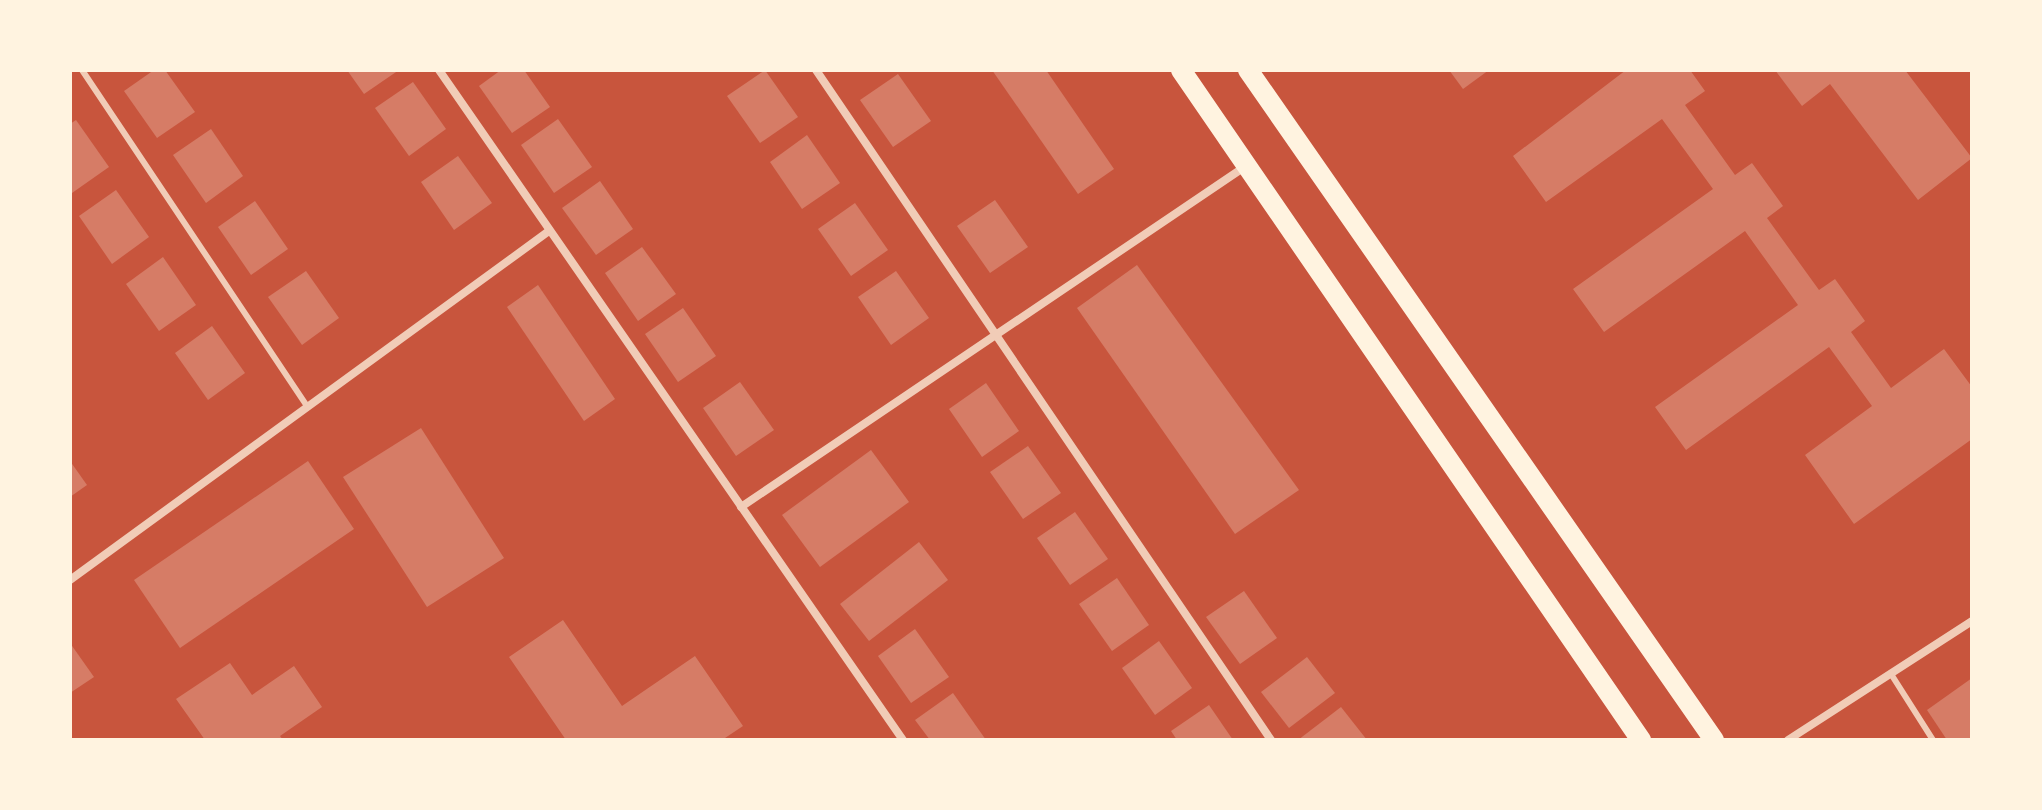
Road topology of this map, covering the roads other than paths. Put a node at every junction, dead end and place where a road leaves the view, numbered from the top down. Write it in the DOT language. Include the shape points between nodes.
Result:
graph roads {
  1 [pos="82,70"];
  2 [pos="439,70"];
  3 [pos="816,70"];
  4 [pos="1181,70"];
  5 [pos="1248,70"];
  6 [pos="1247,165"];
  7 [pos="549,231"];
  8 [pos="996,335"];
  9 [pos="308,407"];
  10 [pos="741,507"];
  11 [pos="70,580"];
  12 [pos="1972,621"];
  13 [pos="1891,674"];
  14 [pos="903,740"];
  15 [pos="1271,740"];
  16 [pos="1641,740"];
  17 [pos="1714,740"];
  18 [pos="1788,740"];
  19 [pos="1933,740"];
  1 -- 9 [label="lane"];
  2 -- 7 [label="street"];
  3 -- 8 [label="street"];
  4 -- 6 [label="main road"];
  5 -- 17 [label="main road"];
  6 -- 8 [label="street"];
  6 -- 16 [label="main road"];
  7 -- 9 [label="street"];
  7 -- 10 [label="street"];
  8 -- 10 [label="street"];
  8 -- 15 [label="street"];
  9 -- 11 [label="street"];
  10 -- 14 [label="street"];
  12 -- 13 [label="street"];
  13 -- 18 [label="street"];
  13 -- 19 [label="lane"];
}
